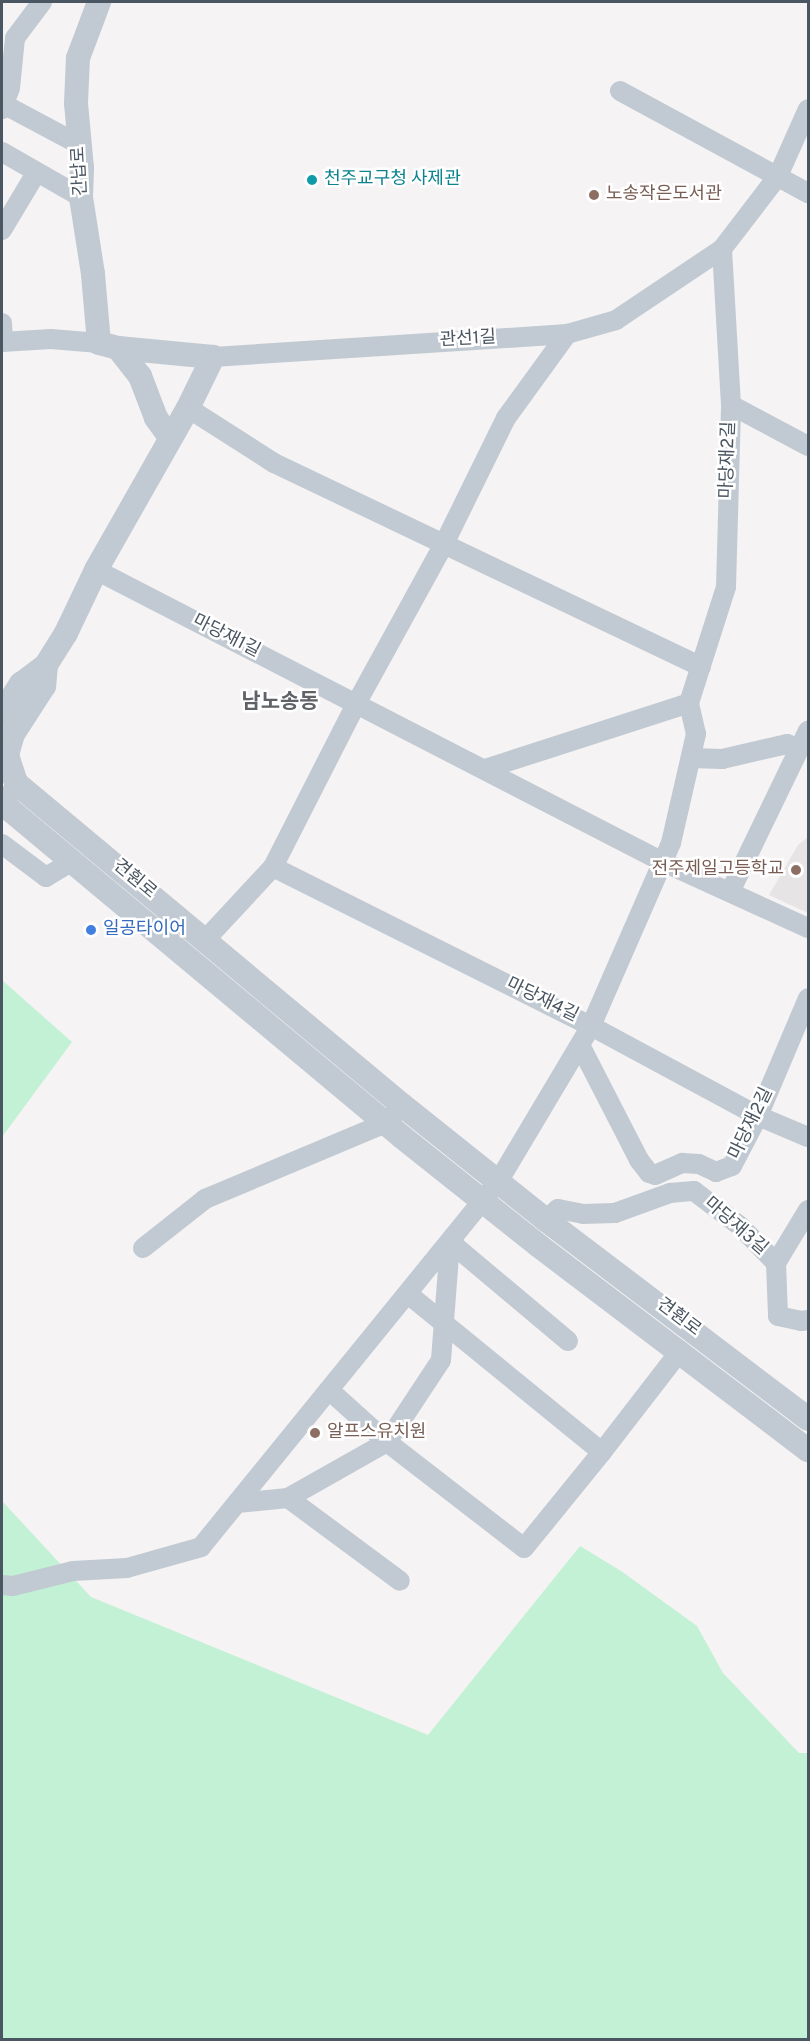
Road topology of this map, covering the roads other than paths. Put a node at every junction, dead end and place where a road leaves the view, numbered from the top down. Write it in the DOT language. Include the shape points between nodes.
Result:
graph roads {
  1 [pos="42,2"];
  2 [pos="99,2"];
  3 [pos="620,91"];
  4 [pos="3,107"];
  5 [pos="808,109"];
  6 [pos="80,145"];
  7 [pos="2,152"];
  8 [pos="36,173"];
  9 [pos="778,176"];
  10 [pos="808,193"];
  11 [pos="81,197"];
  12 [pos="2,230"];
  13 [pos="722,249"];
  14 [pos="567,334"];
  15 [pos="2,336"];
  16 [pos="109,345"];
  17 [pos="213,357"];
  18 [pos="731,405"];
  19 [pos="188,408"];
  20 [pos="170,437"];
  21 [pos="808,446"];
  22 [pos="444,544"];
  23 [pos="96,570"];
  24 [pos="46,665"];
  25 [pos="701,667"];
  26 [pos="8,688"];
  27 [pos="689,703"];
  28 [pos="356,704"];
  29 [pos="2,714"];
  30 [pos="808,731"];
  31 [pos="799,750"];
  32 [pos="691,758"];
  33 [pos="485,769"];
  34 [pos="2,798"];
  35 [pos="2,844"];
  36 [pos="73,861"];
  37 [pos="663,862"];
  38 [pos="273,867"];
  39 [pos="731,890"];
  40 [pos="808,928"];
  41 [pos="206,939"];
  42 [pos="808,998"];
  43 [pos="591,1026"];
  44 [pos="580,1045"];
  45 [pos="402,1105"];
  46 [pos="758,1116"];
  47 [pos="386,1123"];
  48 [pos="808,1137"];
  49 [pos="491,1191"];
  50 [pos="808,1210"];
  51 [pos="546,1220"];
  52 [pos="450,1242"];
  53 [pos="142,1248"];
  54 [pos="776,1263"];
  55 [pos="408,1294"];
  56 [pos="808,1320"];
  57 [pos="445,1324"];
  58 [pos="568,1341"];
  59 [pos="680,1350"];
  60 [pos="329,1390"];
  61 [pos="808,1419"];
  62 [pos="387,1442"];
  63 [pos="808,1450"];
  64 [pos="602,1452"];
  65 [pos="288,1498"];
  66 [pos="237,1503"];
  67 [pos="400,1581"];
  68 [pos="2,1586"];
  1 -- 4 [label="street" via="15,38 10,88"];
  2 -- 6 [label="street, 간납로" via="78,57 76,102"];
  3 -- 9 [label="street"];
  4 -- 6 [label="street"];
  5 -- 9 [label="street, 관선1길"];
  6 -- 11 [label="street, 간납로"];
  7 -- 8 [label="street"];
  8 -- 11 [label="street"];
  8 -- 12 [label="street"];
  9 -- 10 [label="street"];
  9 -- 13 [label="street, 관선1길"];
  11 -- 16 [label="street, 간납로"];
  13 -- 14 [label="street, 관선1길" via="616,320"];
  13 -- 18 [label="street, 마당재2길"];
  14 -- 17 [label="street, 관선1길"];
  14 -- 22 [label="street" via="506,418"];
  15 -- 16 [label="street"];
  16 -- 17 [label="street, 관선1길"];
  16 -- 20 [label="street" via="140,376 156,418"];
  17 -- 19 [label="street"];
  18 -- 21 [label="street"];
  18 -- 25 [label="street, 마당재2길" via="726,586"];
  19 -- 20 [label="street"];
  19 -- 22 [label="street" via="274,463"];
  20 -- 23 [label="street"];
  22 -- 25 [label="street"];
  22 -- 28 [label="street"];
  23 -- 24 [label="street"];
  23 -- 28 [label="street, 마당재1길"];
  24 -- 26 [label="street" via="21,684"];
  24 -- 41 [label="street, 견훤로" via="44,686 13,734 7,755 16,783"];
  25 -- 27 [label="street, 마당재2길"];
  26 -- 29 [label="street"];
  27 -- 32 [label="street" via="696,734"];
  27 -- 33 [label="street"];
  28 -- 33 [label="street, 마당재1길"];
  28 -- 38 [label="street"];
  30 -- 31 [label="street"];
  31 -- 32 [label="street" via="787,744 722,759"];
  31 -- 39 [label="street"];
  32 -- 37 [label="street"];
  33 -- 37 [label="street"];
  34 -- 36 [label="street, 견훤로" via="9,809"];
  35 -- 36 [label="street" via="46,877"];
  36 -- 47 [label="street, 견훤로"];
  37 -- 39 [label="street"];
  37 -- 43 [label="street"];
  38 -- 41 [label="street"];
  38 -- 43 [label="street, 마당재4길"];
  39 -- 40 [label="street"];
  41 -- 45 [label="street, 견훤로"];
  42 -- 46 [label="street, 마당재2길"];
  43 -- 44 [label="street"];
  43 -- 46 [label="street, 마당재4길"];
  44 -- 46 [label="street, 마당재2길" via="639,1161 649,1173 655,1175 682,1163 699,1164 716,1172 732,1166"];
  44 -- 49 [label="street"];
  45 -- 47 [label="street"];
  45 -- 49 [label="street, 견훤로"];
  46 -- 48 [label="street, 마당재4길"];
  47 -- 49 [label="street, 견훤로"];
  47 -- 53 [label="street" via="205,1199"];
  49 -- 51 [label="street, 견훤로"];
  49 -- 52 [label="street"];
  49 -- 59 [label="street, 견훤로" via="539,1246"];
  50 -- 54 [label="street, 마당재3길"];
  51 -- 54 [label="street, 마당재3길" via="558,1209 583,1214 615,1213 670,1193 694,1191 740,1226"];
  51 -- 61 [label="street, 견훤로"];
  52 -- 55 [label="street"];
  52 -- 57 [label="street"];
  52 -- 58 [label="street"];
  54 -- 56 [label="street, 마당재3길" via="778,1316"];
  55 -- 57 [label="street"];
  55 -- 60 [label="street"];
  57 -- 62 [label="street" via="441,1360"];
  57 -- 64 [label="street"];
  59 -- 63 [label="street, 견훤로"];
  59 -- 64 [label="street, 견훤로"];
  60 -- 62 [label="street, 견훤로"];
  60 -- 66 [label="street"];
  62 -- 64 [label="street, 견훤로" via="524,1548"];
  62 -- 65 [label="street"];
  65 -- 66 [label="street"];
  65 -- 67 [label="street"];
  66 -- 68 [label="street" via="201,1547 127,1568 73,1571"];
}
